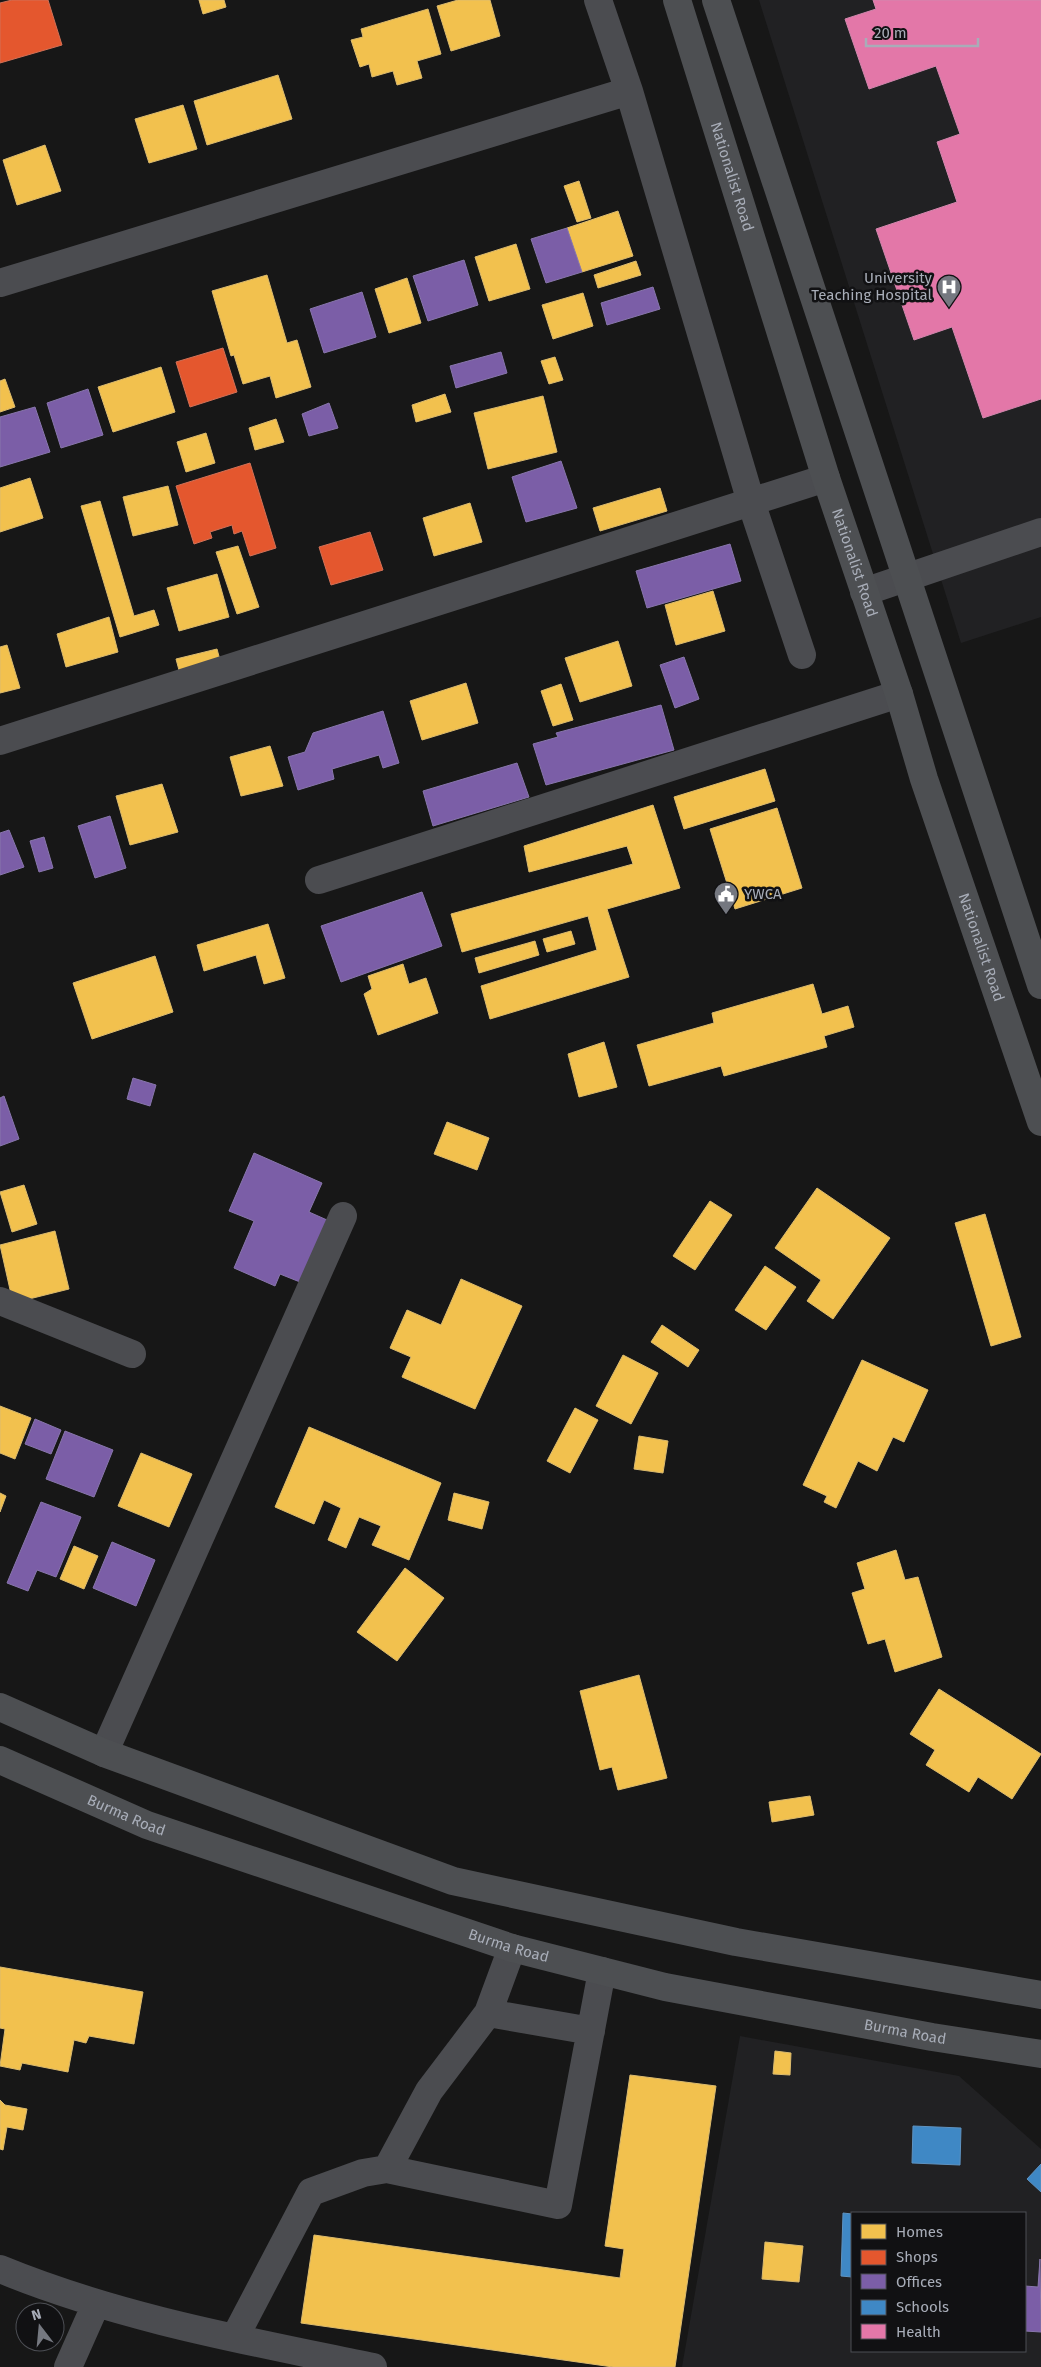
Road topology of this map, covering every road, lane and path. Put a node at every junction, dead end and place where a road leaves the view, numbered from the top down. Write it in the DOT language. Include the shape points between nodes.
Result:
graph roads {
  1 [pos="598,0"];
  2 [pos="676,0"];
  3 [pos="716,0"];
  4 [pos="629,92"];
  5 [pos="0,283"];
  6 [pos="826,478"];
  7 [pos="751,502"];
  8 [pos="1041,532"];
  9 [pos="906,578"];
  10 [pos="864,592"];
  11 [pos="802,654"];
  12 [pos="899,694"];
  13 [pos="0,741"];
  14 [pos="319,880"];
  15 [pos="1041,985"];
  16 [pos="1041,1122"];
  17 [pos="344,1216"];
  18 [pos="0,1301"];
  19 [pos="132,1354"];
  20 [pos="0,1707"];
  21 [pos="104,1753"];
  22 [pos="0,1760"];
  23 [pos="512,1948"];
  24 [pos="602,1972"];
  25 [pos="1041,1995"];
  26 [pos="488,2013"];
  27 [pos="591,2031"];
  28 [pos="1041,2054"];
  29 [pos="387,2169"];
  30 [pos="0,2269"];
  31 [pos="96,2304"];
  32 [pos="235,2337"];
  33 [pos="68,2367"];
  34 [pos="373,2367"];
  1 -- 4 [label="street"];
  2 -- 6 [label="main road, Nationalist Road"];
  3 -- 9 [label="main road"];
  4 -- 5 [label="street"];
  4 -- 7 [label="street"];
  6 -- 7 [label="street"];
  6 -- 10 [label="main road, Nationalist Road"];
  7 -- 11 [label="street"];
  7 -- 13 [label="street"];
  8 -- 9 [label="street"];
  9 -- 10 [label="street"];
  9 -- 15 [label="main road"];
  10 -- 12 [label="main road, Nationalist Road"];
  12 -- 14 [label="street"];
  12 -- 16 [label="main road, Nationalist Road" via="924,779"];
  17 -- 21 [label="street"];
  18 -- 19 [label="street"];
  20 -- 21 [label="main road"];
  21 -- 25 [label="main road" via="453,1881 736,1942"];
  22 -- 23 [label="main road, Burma Road" via="147,1826"];
  23 -- 24 [label="main road, Burma Road"];
  23 -- 26 [label="street"];
  24 -- 27 [label="street"];
  24 -- 28 [label="main road, Burma Road" via="665,1987 932,2037"];
  26 -- 27 [label="street"];
  26 -- 29 [label="street" via="429,2091"];
  27 -- 29 [label="street" via="558,2205"];
  29 -- 32 [label="street" via="364,2173 311,2192"];
  30 -- 31 [label="street"];
  31 -- 32 [label="street"];
  31 -- 33 [label="street"];
  32 -- 34 [label="street"];
}
